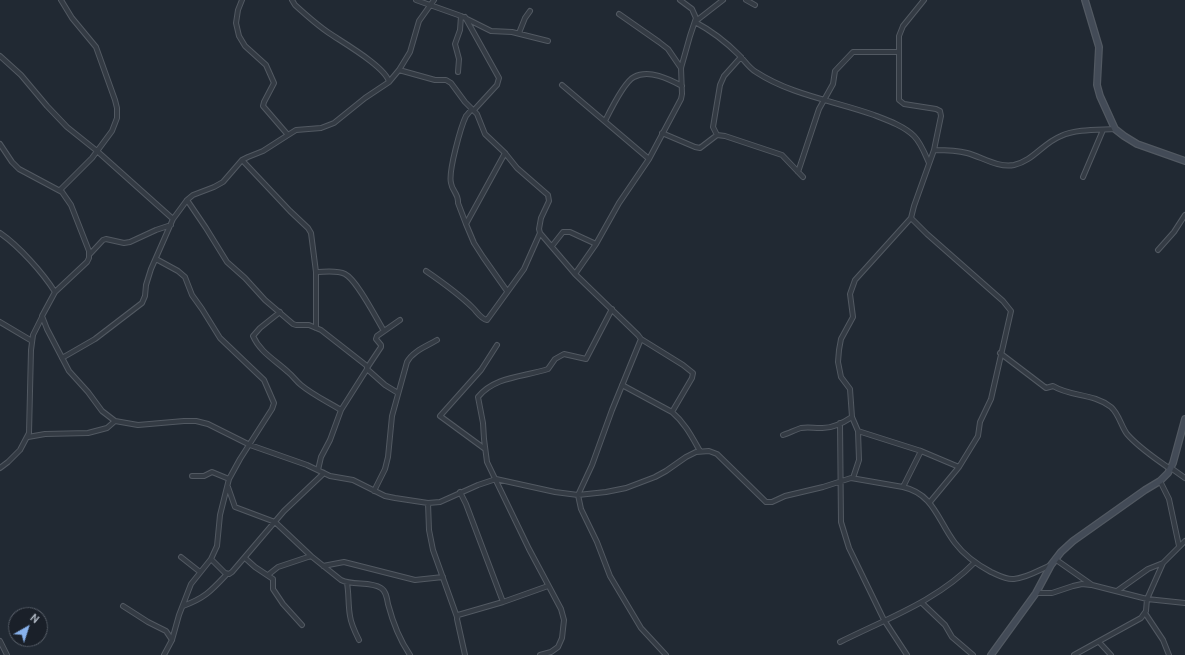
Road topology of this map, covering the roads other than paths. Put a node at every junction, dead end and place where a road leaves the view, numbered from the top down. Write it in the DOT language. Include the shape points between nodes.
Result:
graph roads {
  1 [pos="61,0"];
  2 [pos="242,0"];
  3 [pos="292,0"];
  4 [pos="416,0"];
  5 [pos="434,0"];
  6 [pos="680,0"];
  7 [pos="723,0"];
  8 [pos="746,0"];
  9 [pos="924,0"];
  10 [pos="1085,0"];
  11 [pos="755,5"];
  12 [pos="429,6"];
  13 [pos="530,11"];
  14 [pos="619,14"];
  15 [pos="463,16"];
  16 [pos="695,22"];
  17 [pos="519,33"];
  18 [pos="548,41"];
  19 [pos="899,52"];
  20 [pos="0,56"];
  21 [pos="741,57"];
  22 [pos="681,68"];
  23 [pos="400,70"];
  24 [pos="458,72"];
  25 [pos="389,82"];
  26 [pos="562,85"];
  27 [pos="682,86"];
  28 [pos="824,99"];
  29 [pos="473,109"];
  30 [pos="605,121"];
  31 [pos="1115,129"];
  32 [pos="1103,130"];
  33 [pos="662,133"];
  34 [pos="288,135"];
  35 [pos="717,135"];
  36 [pos="0,144"];
  37 [pos="934,150"];
  38 [pos="97,151"];
  39 [pos="505,153"];
  40 [pos="649,159"];
  41 [pos="242,160"];
  42 [pos="1185,161"];
  43 [pos="929,163"];
  44 [pos="798,172"];
  45 [pos="804,177"];
  46 [pos="1083,177"];
  47 [pos="60,190"];
  48 [pos="187,200"];
  49 [pos="1185,215"];
  50 [pos="911,218"];
  51 [pos="173,219"];
  52 [pos="466,224"];
  53 [pos="171,225"];
  54 [pos="0,233"];
  55 [pos="540,233"];
  56 [pos="596,244"];
  57 [pos="552,246"];
  58 [pos="1158,250"];
  59 [pos="90,254"];
  60 [pos="156,258"];
  61 [pos="426,271"];
  62 [pos="316,272"];
  63 [pos="575,274"];
  64 [pos="507,291"];
  65 [pos="55,292"];
  66 [pos="612,309"];
  67 [pos="280,312"];
  68 [pos="42,316"];
  69 [pos="400,320"];
  70 [pos="0,322"];
  71 [pos="316,328"];
  72 [pos="384,332"];
  73 [pos="641,338"];
  74 [pos="437,340"];
  75 [pos="32,341"];
  76 [pos="498,345"];
  77 [pos="1000,353"];
  78 [pos="62,358"];
  79 [pos="367,368"];
  80 [pos="622,385"];
  81 [pos="398,393"];
  82 [pos="341,410"];
  83 [pos="672,412"];
  84 [pos="852,417"];
  85 [pos="1185,419"];
  86 [pos="114,421"];
  87 [pos="840,424"];
  88 [pos="858,431"];
  89 [pos="783,435"];
  90 [pos="28,437"];
  91 [pos="1182,439"];
  92 [pos="250,445"];
  93 [pos="485,450"];
  94 [pos="700,451"];
  95 [pos="921,451"];
  96 [pos="959,467"];
  97 [pos="0,468"];
  98 [pos="1171,469"];
  99 [pos="318,470"];
  100 [pos="324,473"];
  101 [pos="192,476"];
  102 [pos="853,478"];
  103 [pos="1185,478"];
  104 [pos="229,479"];
  105 [pos="496,479"];
  106 [pos="841,481"];
  107 [pos="1160,481"];
  108 [pos="228,487"];
  109 [pos="903,487"];
  110 [pos="374,491"];
  111 [pos="460,492"];
  112 [pos="578,495"];
  113 [pos="930,502"];
  114 [pos="428,503"];
  115 [pos="275,522"];
  116 [pos="1185,541"];
  117 [pos="1179,546"];
  118 [pos="310,556"];
  119 [pos="181,557"];
  120 [pos="245,558"];
  121 [pos="211,559"];
  122 [pos="1055,559"];
  123 [pos="975,562"];
  124 [pos="1163,563"];
  125 [pos="1051,565"];
  126 [pos="323,566"];
  127 [pos="200,572"];
  128 [pos="227,574"];
  129 [pos="268,575"];
  130 [pos="443,577"];
  131 [pos="347,583"];
  132 [pos="1092,585"];
  133 [pos="548,586"];
  134 [pos="1118,591"];
  135 [pos="1036,593"];
  136 [pos="1185,598"];
  137 [pos="1147,599"];
  138 [pos="503,602"];
  139 [pos="922,603"];
  140 [pos="1183,603"];
  141 [pos="123,606"];
  142 [pos="183,606"];
  143 [pos="1145,613"];
  144 [pos="457,616"];
  145 [pos="884,620"];
  146 [pos="302,625"];
  147 [pos="172,640"];
  148 [pos="359,640"];
  149 [pos="0,641"];
  150 [pos="840,642"];
  151 [pos="1099,642"];
  152 [pos="7,655"];
  153 [pos="164,655"];
  154 [pos="410,655"];
  155 [pos="465,655"];
  156 [pos="540,655"];
  157 [pos="666,655"];
  158 [pos="907,655"];
  159 [pos="973,655"];
  160 [pos="991,655"];
  161 [pos="1074,655"];
  162 [pos="1111,655"];
  163 [pos="1169,655"];
  1 -- 38 [label="street" via="96,47 117,108 117,121"];
  2 -- 34 [label="street" via="237,12 236,29 244,46 267,67 274,83 263,106"];
  3 -- 25 [label="street" via="326,32 383,71"];
  4 -- 12 [label="street"];
  5 -- 12 [label="street"];
  6 -- 16 [label="street" via="692,9"];
  7 -- 16 [label="street"];
  8 -- 11 [label="street"];
  9 -- 19 [label="street" via="903,26 899,36"];
  10 -- 31 [label="street" via="1099,48 1097,84"];
  12 -- 15 [label="street"];
  12 -- 23 [label="street" via="419,21 410,52"];
  13 -- 17 [label="street"];
  14 -- 22 [label="street" via="660,42"];
  15 -- 17 [label="street" via="491,31"];
  15 -- 24 [label="street" via="455,44 459,59"];
  15 -- 29 [label="street" via="499,78 498,85"];
  16 -- 21 [label="street" via="716,35"];
  16 -- 22 [label="street"];
  17 -- 18 [label="street"];
  19 -- 28 [label="street" via="853,52 835,71 833,84"];
  19 -- 37 [label="street" via="901,103 936,109 940,112"];
  20 -- 38 [label="street" via="21,75 67,127"];
  21 -- 28 [label="street" via="755,72 775,83"];
  21 -- 35 [label="street" via="724,76 720,85 713,126"];
  22 -- 27 [label="street"];
  23 -- 25 [label="street"];
  23 -- 29 [label="street" via="448,81"];
  25 -- 34 [label="street" via="334,123 320,128 296,130"];
  26 -- 30 [label="street"];
  27 -- 30 [label="street" via="657,75 634,76"];
  27 -- 33 [label="street" via="681,99"];
  28 -- 43 [label="street" via="888,121 909,132 918,140"];
  28 -- 44 [label="street"];
  29 -- 39 [label="street" via="485,134"];
  29 -- 52 [label="street" via="466,116 450,176"];
  30 -- 40 [label="street"];
  31 -- 32 [label="street"];
  31 -- 42 [label="street" via="1137,144"];
  32 -- 37 [label="street" via="1060,136 1032,158 1012,166 967,152"];
  32 -- 46 [label="street"];
  33 -- 35 [label="street" via="700,148"];
  33 -- 40 [label="street"];
  34 -- 41 [label="street" via="263,151"];
  35 -- 44 [label="street" via="782,156"];
  36 -- 47 [label="street" via="19,169"];
  37 -- 43 [label="street"];
  38 -- 47 [label="street"];
  38 -- 51 [label="street"];
  39 -- 52 [label="street"];
  39 -- 55 [label="street" via="517,168 549,197 541,218"];
  40 -- 56 [label="street" via="619,203"];
  41 -- 48 [label="street" via="223,182"];
  41 -- 62 [label="street" via="310,231"];
  43 -- 50 [label="street"];
  44 -- 45 [label="street"];
  47 -- 59 [label="street" via="70,205"];
  48 -- 51 [label="street"];
  48 -- 67 [label="street" via="227,262"];
  49 -- 58 [label="street"];
  50 -- 77 [label="street" via="1010,310"];
  50 -- 84 [label="street" via="855,280 850,294 852,317 841,339 838,362 842,377 850,389"];
  51 -- 53 [label="street"];
  52 -- 64 [label="street" via="470,236"];
  53 -- 59 [label="street" via="130,242 103,240"];
  53 -- 60 [label="street"];
  54 -- 65 [label="street" via="29,260"];
  55 -- 57 [label="street"];
  55 -- 64 [label="street" via="524,269"];
  56 -- 57 [label="street" via="570,232 563,232"];
  56 -- 63 [label="street"];
  57 -- 63 [label="street"];
  59 -- 65 [label="street" via="87,262"];
  60 -- 78 [label="street" via="142,302 94,339"];
  60 -- 92 [label="street" via="185,277 192,295 220,338 259,374 267,386 274,406"];
  61 -- 64 [label="street" via="472,306 485,320"];
  62 -- 71 [label="street"];
  62 -- 72 [label="street" via="337,272 348,276"];
  63 -- 66 [label="street"];
  65 -- 68 [label="street"];
  66 -- 73 [label="street"];
  66 -- 93 [label="street" via="586,359 564,354 555,359 548,369 502,381 479,396"];
  67 -- 71 [label="street" via="296,326"];
  67 -- 82 [label="street" via="257,331 253,336 256,342 301,385"];
  68 -- 75 [label="street"];
  68 -- 78 [label="street"];
  69 -- 72 [label="street"];
  70 -- 75 [label="street"];
  71 -- 79 [label="street"];
  72 -- 79 [label="street" via="376,338 381,348"];
  73 -- 80 [label="street"];
  73 -- 83 [label="street" via="693,373"];
  74 -- 81 [label="street" via="410,357"];
  75 -- 90 [label="street"];
  76 -- 93 [label="street" via="481,370 440,416"];
  77 -- 96 [label="street" via="991,399 980,422 978,436"];
  77 -- 98 [label="street" via="1046,388 1053,386 1085,395 1113,409 1125,432 1134,442"];
  78 -- 86 [label="street" via="69,371 98,407"];
  79 -- 81 [label="street"];
  79 -- 82 [label="street"];
  80 -- 83 [label="street"];
  80 -- 112 [label="street"];
  81 -- 110 [label="street" via="392,416 385,470"];
  82 -- 99 [label="street"];
  83 -- 94 [label="street" via="688,430"];
  84 -- 87 [label="street"];
  84 -- 88 [label="street"];
  85 -- 91 [label="street"];
  86 -- 90 [label="street" via="107,428 88,433"];
  86 -- 92 [label="street" via="138,425 196,421 208,424"];
  87 -- 89 [label="street" via="830,428 799,429"];
  87 -- 106 [label="street"];
  88 -- 95 [label="street"];
  88 -- 102 [label="street" via="859,460"];
  90 -- 97 [label="street" via="14,457"];
  91 -- 98 [label="street"];
  92 -- 99 [label="street"];
  92 -- 104 [label="street"];
  93 -- 105 [label="street" via="487,462"];
  94 -- 106 [label="street" via="717,454 768,503"];
  94 -- 112 [label="street" via="655,477 626,488"];
  95 -- 96 [label="street"];
  95 -- 109 [label="street"];
  96 -- 113 [label="street"];
  98 -- 103 [label="street"];
  98 -- 107 [label="street"];
  99 -- 100 [label="street"];
  100 -- 110 [label="street" via="353,480"];
  100 -- 115 [label="street"];
  101 -- 104 [label="street" via="204,476 212,472"];
  102 -- 106 [label="street"];
  102 -- 109 [label="street"];
  104 -- 108 [label="street"];
  105 -- 111 [label="street"];
  105 -- 112 [label="street"];
  105 -- 133 [label="street"];
  106 -- 145 [label="street" via="841,522 849,548"];
  107 -- 117 [label="street" via="1169,499"];
  107 -- 122 [label="street" via="1073,541"];
  108 -- 115 [label="street" via="235,507"];
  108 -- 121 [label="street" via="220,515 217,546"];
  109 -- 113 [label="street" via="910,488"];
  110 -- 114 [label="street" via="385,496"];
  111 -- 114 [label="street" via="440,502"];
  111 -- 138 [label="street"];
  112 -- 157 [label="street" via="581,509 610,576 641,628"];
  113 -- 123 [label="street" via="954,543"];
  114 -- 130 [label="street" via="433,550"];
  115 -- 118 [label="street"];
  115 -- 120 [label="street"];
  116 -- 117 [label="street"];
  117 -- 124 [label="street"];
  118 -- 126 [label="street"];
  118 -- 129 [label="street" via="278,567"];
  119 -- 127 [label="street"];
  120 -- 128 [label="street"];
  120 -- 129 [label="street"];
  121 -- 127 [label="street"];
  121 -- 128 [label="street"];
  122 -- 125 [label="street"];
  122 -- 132 [label="street"];
  123 -- 125 [label="street" via="1001,577 1012,580 1023,578"];
  123 -- 139 [label="street" via="962,576"];
  124 -- 134 [label="street" via="1148,569"];
  124 -- 137 [label="street"];
  125 -- 135 [label="street"];
  126 -- 130 [label="street" via="344,562 415,580"];
  126 -- 131 [label="street"];
  127 -- 142 [label="street" via="191,584"];
  128 -- 142 [label="street" via="210,593"];
  129 -- 146 [label="street" via="274,581 272,587 276,594"];
  130 -- 144 [label="street"];
  131 -- 148 [label="street" via="350,616"];
  131 -- 154 [label="street" via="382,588 386,594 394,626"];
  132 -- 134 [label="street"];
  132 -- 135 [label="street" via="1082,584 1052,593"];
  133 -- 138 [label="street"];
  133 -- 156 [label="street" via="564,620 562,638 555,650"];
  134 -- 137 [label="street"];
  135 -- 160 [label="street"];
  136 -- 140 [label="street"];
  137 -- 140 [label="street"];
  137 -- 143 [label="street"];
  138 -- 144 [label="street"];
  139 -- 145 [label="street"];
  139 -- 159 [label="street" via="945,625 952,637"];
  141 -- 147 [label="street" via="166,631"];
  142 -- 147 [label="street"];
  143 -- 151 [label="street" via="1141,618"];
  143 -- 163 [label="street" via="1158,631"];
  144 -- 155 [label="street"];
  145 -- 150 [label="street"];
  145 -- 158 [label="street"];
  147 -- 153 [label="street"];
  149 -- 152 [label="street"];
  151 -- 161 [label="street"];
  151 -- 162 [label="street"];
}
